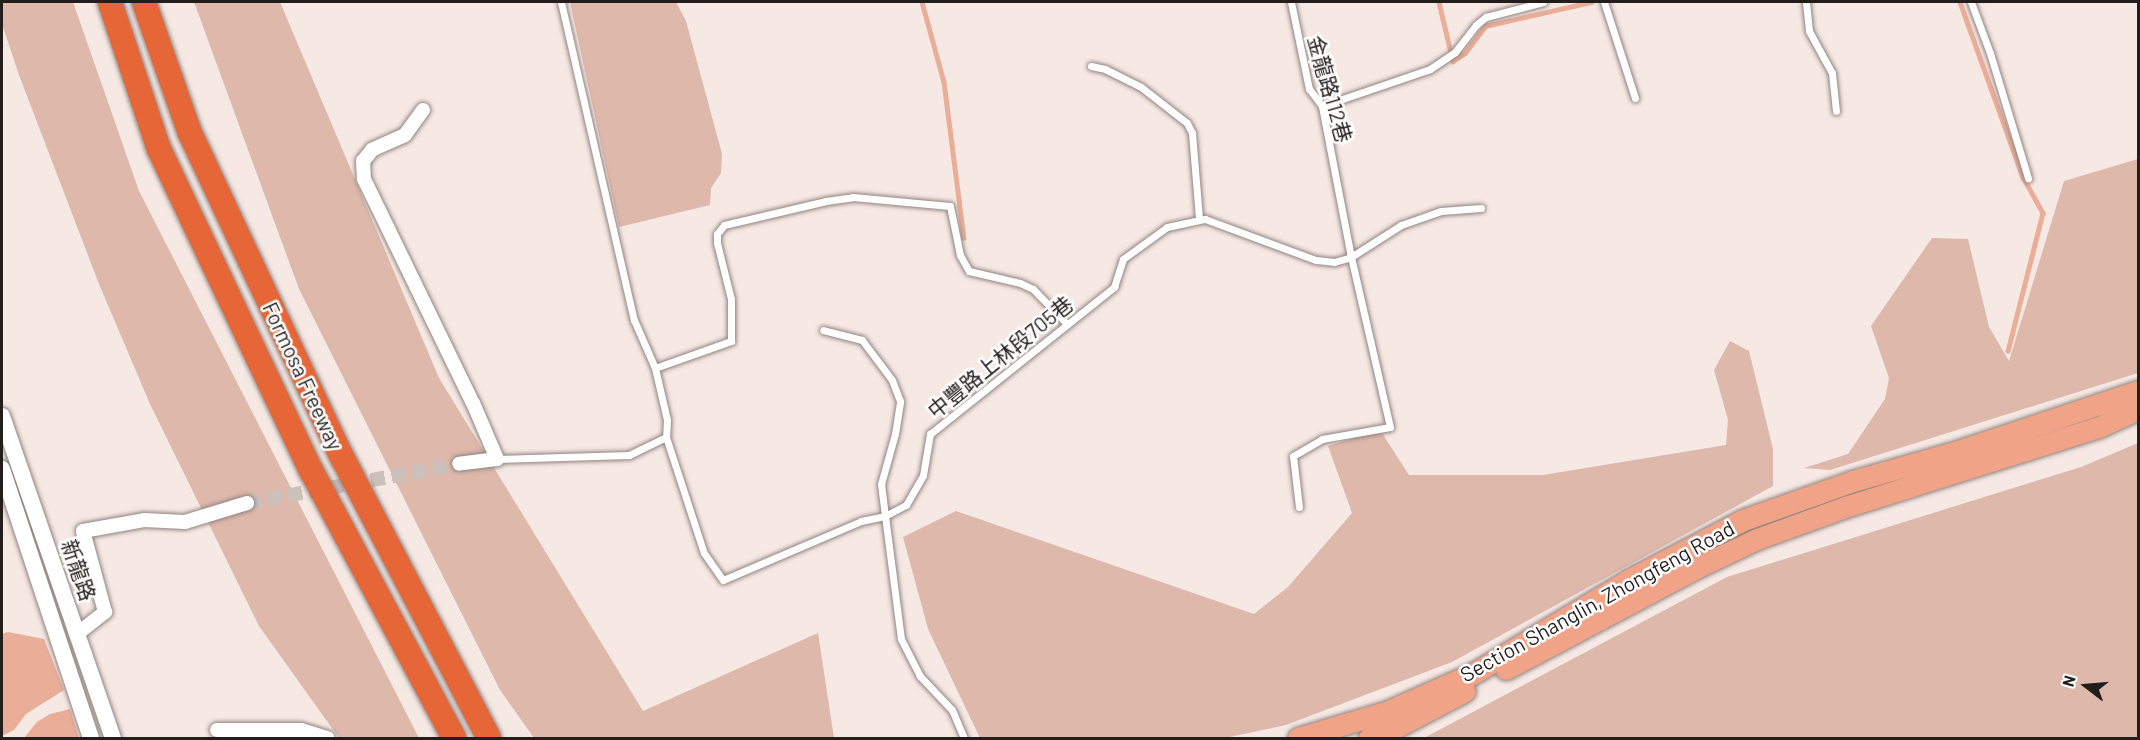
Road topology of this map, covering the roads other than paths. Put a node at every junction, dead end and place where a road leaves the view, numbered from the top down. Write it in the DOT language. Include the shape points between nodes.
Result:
graph roads {
  1 [pos="110,2"];
  2 [pos="144,2"];
  3 [pos="561,2"];
  4 [pos="1291,2"];
  5 [pos="1543,2"];
  6 [pos="1604,2"];
  7 [pos="1806,2"];
  8 [pos="1971,2"];
  9 [pos="1091,66"];
  10 [pos="1635,98"];
  11 [pos="1322,106"];
  12 [pos="423,110"];
  13 [pos="1836,111"];
  14 [pos="2028,178"];
  15 [pos="1481,208"];
  16 [pos="1199,219"];
  17 [pos="1351,257"];
  18 [pos="1067,324"];
  19 [pos="823,330"];
  20 [pos="655,368"];
  21 [pos="2139,391"];
  22 [pos="2139,410"];
  23 [pos="2,416"];
  24 [pos="666,437"];
  25 [pos="497,459"];
  26 [pos="459,464"];
  27 [pos="2,469"];
  28 [pos="248,503"];
  29 [pos="1299,507"];
  30 [pos="885,516"];
  31 [pos="77,634"];
  32 [pos="217,730"];
  33 [pos="91,738"];
  34 [pos="113,738"];
  35 [pos="328,738"];
  36 [pos="454,738"];
  37 [pos="489,738"];
  38 [pos="964,738"];
  39 [pos="1298,738"];
  40 [pos="1369,738"];
  1 -- 36 [label="highway, Formosa Freeway" via="159,149 312,472"];
  2 -- 37 [label="highway, Formosa Freeway" via="190,134 341,455"];
  3 -- 20 [label="lane" via="634,320"];
  4 -- 11 [label="lane, 金龍路112巷" via="1309,89"];
  5 -- 11 [label="lane" via="1486,17 1455,52 1430,69"];
  6 -- 10 [label="lane"];
  7 -- 13 [label="lane" via="1809,31 1832,73"];
  8 -- 14 [label="lane"];
  9 -- 16 [label="lane" via="1141,87 1187,123 1192,133"];
  11 -- 17 [label="lane, 金龍路112巷"];
  12 -- 25 [label="street" via="405,135 372,150 363,161 364,179"];
  15 -- 17 [label="lane" via="1441,211 1401,225"];
  16 -- 17 [label="lane" via="1316,260 1334,262"];
  16 -- 18 [label="lane, 中豐路上林段705巷" via="1167,227 1123,259 1114,287"];
  17 -- 29 [label="lane, 金龍路112巷" via="1390,427 1322,439 1293,456"];
  18 -- 20 [label="lane" via="1033,289 969,271 960,255 950,206 854,197 724,225 717,234 717,243 731,299 731,341"];
  18 -- 30 [label="lane, 中豐路上林段705巷" via="930,434 923,475 906,505"];
  19 -- 30 [label="lane" via="862,340 892,380 900,401 881,484"];
  20 -- 24 [label="lane" via="667,420"];
  21 -- 39 [label="main road, Section Shanglin, Zhongfeng Road" via="1743,520 1632,578 1474,673 1386,712"];
  22 -- 40 [label="main road, Section Shanglin, Zhongfeng Road" via="2099,427 1845,507 1757,539"];
  23 -- 31 [label="street, 新龍路"];
  24 -- 25 [label="lane" via="629,455"];
  24 -- 30 [label="lane" via="704,553 723,580 861,521"];
  25 -- 26 [label="street"];
  27 -- 33 [label="street, 新龍路"];
  28 -- 31 [label="street" via="185,522 144,520 83,531 105,612"];
  30 -- 38 [label="lane" via="901,639 920,675 952,710"];
  31 -- 34 [label="street, 新龍路"];
  32 -- 35 [label="street" via="301,730"];
}
